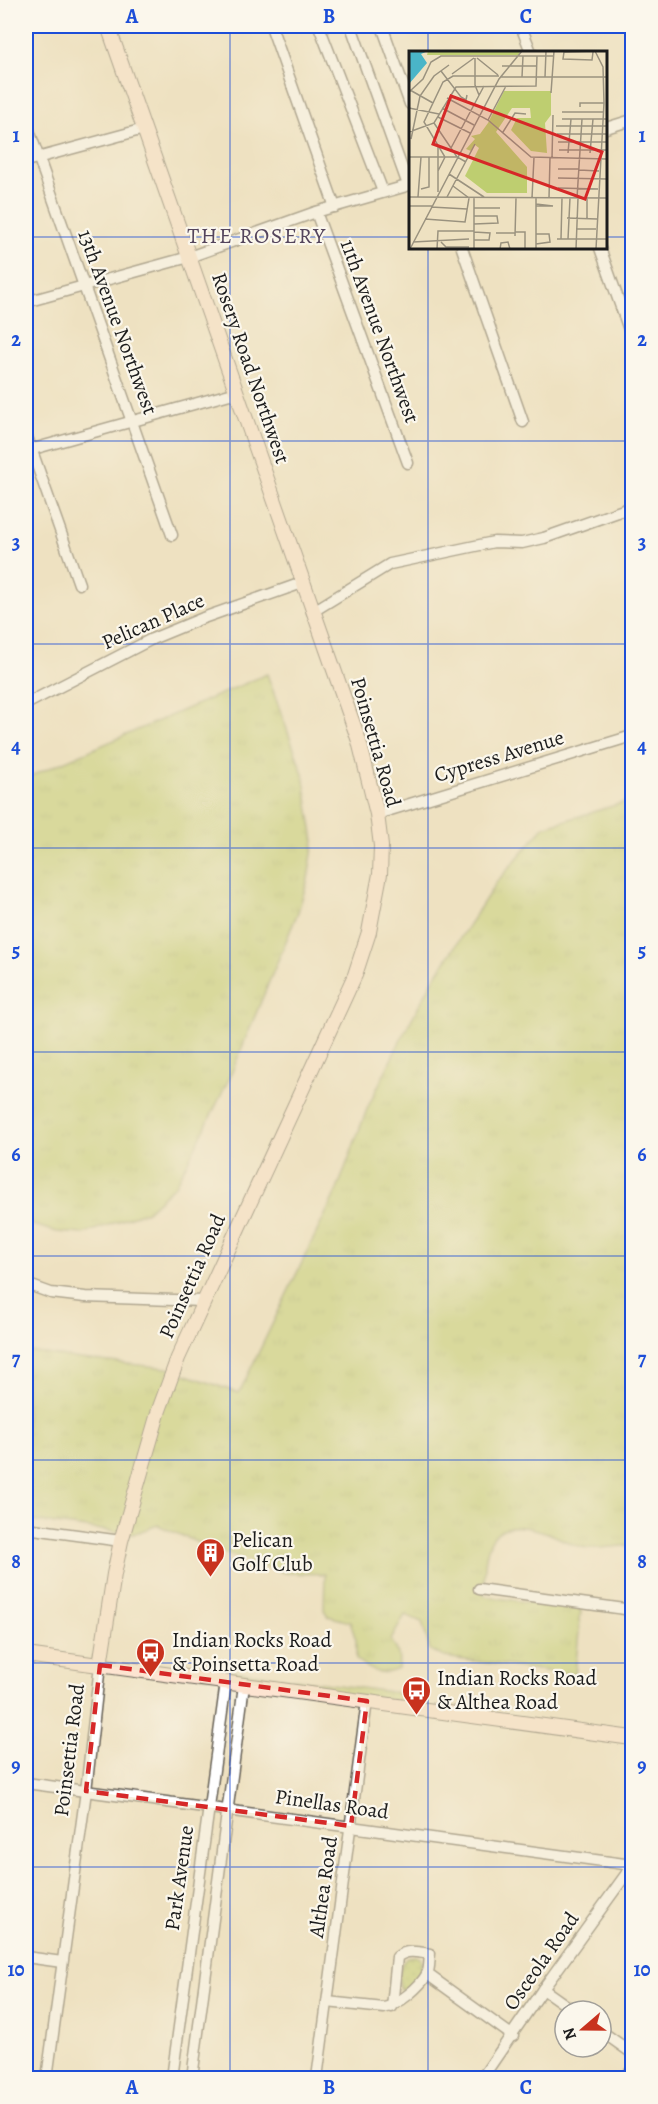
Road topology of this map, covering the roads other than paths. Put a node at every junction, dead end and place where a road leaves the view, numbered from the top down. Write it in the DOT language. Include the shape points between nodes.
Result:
graph roads {
  1 [pos="108,26"];
  2 [pos="271,26"];
  3 [pos="319,26"];
  4 [pos="351,26"];
  5 [pos="382,26"];
  6 [pos="521,26"];
  7 [pos="531,51"];
  8 [pos="409,99"];
  9 [pos="633,120"];
  10 [pos="26,122"];
  11 [pos="607,128"];
  12 [pos="144,129"];
  13 [pos="38,158"];
  14 [pos="26,161"];
  15 [pos="409,185"];
  16 [pos="384,192"];
  17 [pos="335,207"];
  18 [pos="316,212"];
  19 [pos="462,249"];
  20 [pos="600,249"];
  21 [pos="189,257"];
  22 [pos="85,286"];
  23 [pos="26,302"];
  24 [pos="633,338"];
  25 [pos="237,392"];
  26 [pos="132,422"];
  27 [pos="523,422"];
  28 [pos="26,434"];
  29 [pos="28,450"];
  30 [pos="408,463"];
  31 [pos="633,507"];
  32 [pos="283,521"];
  33 [pos="172,535"];
  34 [pos="302,583"];
  35 [pos="79,584"];
  36 [pos="312,612"];
  37 [pos="26,705"];
  38 [pos="633,736"];
  39 [pos="377,814"];
  40 [pos="26,1284"];
  41 [pos="203,1301"];
  42 [pos="26,1528"];
  43 [pos="121,1541"];
  44 [pos="479,1589"];
  45 [pos="633,1610"];
  46 [pos="26,1655"];
  47 [pos="100,1665"];
  48 [pos="226,1682"];
  49 [pos="244,1685"];
  50 [pos="368,1701"];
  51 [pos="633,1738"];
  52 [pos="26,1783"];
  53 [pos="86,1791"];
  54 [pos="208,1807"];
  55 [pos="229,1810"];
  56 [pos="351,1826"];
  57 [pos="633,1865"];
  58 [pos="26,1957"];
  59 [pos="62,1962"];
  60 [pos="428,1974"];
  61 [pos="543,1989"];
  62 [pos="557,1999"];
  63 [pos="327,2002"];
  64 [pos="392,2007"];
  65 [pos="513,2036"];
  66 [pos="613,2039"];
  67 [pos="633,2053"];
  68 [pos="633,2068"];
  69 [pos="47,2079"];
  70 [pos="172,2079"];
  71 [pos="192,2079"];
  72 [pos="317,2079"];
  73 [pos="482,2079"];
  74 [pos="626,2079"];
  1 -- 12 [label="street, Rosery Road Northwest"];
  2 -- 17 [label="street"];
  3 -- 16 [label="street"];
  4 -- 15 [label="street"];
  5 -- 8 [label="street"];
  6 -- 7 [label="street"];
  9 -- 11 [label="street"];
  10 -- 13 [label="street, 13th Avenue Northwest"];
  12 -- 13 [label="street"];
  12 -- 21 [label="street, Rosery Road Northwest"];
  13 -- 14 [label="street"];
  13 -- 22 [label="street, 13th Avenue Northwest"];
  15 -- 16 [label="street"];
  16 -- 17 [label="street"];
  17 -- 18 [label="street"];
  18 -- 21 [label="street"];
  18 -- 30 [label="street, 11th Avenue Northwest"];
  19 -- 27 [label="street"];
  20 -- 24 [label="street"];
  21 -- 22 [label="street"];
  21 -- 25 [label="street, Rosery Road Northwest"];
  22 -- 23 [label="street"];
  22 -- 26 [label="street, 13th Avenue Northwest"];
  25 -- 26 [label="street"];
  25 -- 32 [label="street, Rosery Road Northwest"];
  26 -- 29 [label="street"];
  26 -- 33 [label="street, 13th Avenue Northwest"];
  28 -- 29 [label="street"];
  29 -- 35 [label="street"];
  31 -- 36 [label="street" via="544,538 522,543 494,542 390,564"];
  32 -- 34 [label="street, Poinsettia Road"];
  34 -- 36 [label="street, Poinsettia Road"];
  34 -- 37 [label="street, Pelican Place" via="152,639"];
  36 -- 39 [label="street, Poinsettia Road" via="358,741"];
  38 -- 39 [label="street, Cypress Avenue"];
  39 -- 41 [label="street, Poinsettia Road" via="380,874 369,932 355,975"];
  40 -- 41 [label="street" via="51,1293 85,1297"];
  41 -- 43 [label="street, Poinsettia Road" via="159,1410"];
  42 -- 43 [label="street"];
  43 -- 47 [label="street, Poinsettia Road"];
  44 -- 45 [label="street"];
  46 -- 47 [label="street"];
  47 -- 48 [label="street"];
  47 -- 53 [label="street, Poinsettia Road"];
  48 -- 49 [label="street"];
  48 -- 54 [label="street, Park Avenue"];
  49 -- 50 [label="street"];
  49 -- 55 [label="street, Park Avenue"];
  50 -- 51 [label="street"];
  50 -- 56 [label="street, Althea Road"];
  52 -- 53 [label="street, Pinellas Road"];
  53 -- 54 [label="street, Pinellas Road"];
  53 -- 59 [label="street, Poinsettia Road"];
  54 -- 55 [label="street, Pinellas Road"];
  54 -- 70 [label="street, Park Avenue"];
  55 -- 56 [label="street, Pinellas Road"];
  55 -- 71 [label="street, Park Avenue"];
  56 -- 57 [label="street, Pinellas Road"];
  56 -- 63 [label="street, Althea Road"];
  57 -- 61 [label="street, Osceola Road"];
  58 -- 59 [label="street"];
  59 -- 69 [label="street, Poinsettia Road"];
  60 -- 64 [label="street"];
  60 -- 64 [label="street" via="430,1954 403,1953 398,1958"];
  60 -- 65 [label="street"];
  61 -- 62 [label="street"];
  61 -- 65 [label="street, Osceola Road"];
  63 -- 64 [label="street"];
  63 -- 72 [label="street, Althea Road"];
  65 -- 73 [label="street, Osceola Road"];
  66 -- 67 [label="street"];
  68 -- 74 [label="street"];
}
